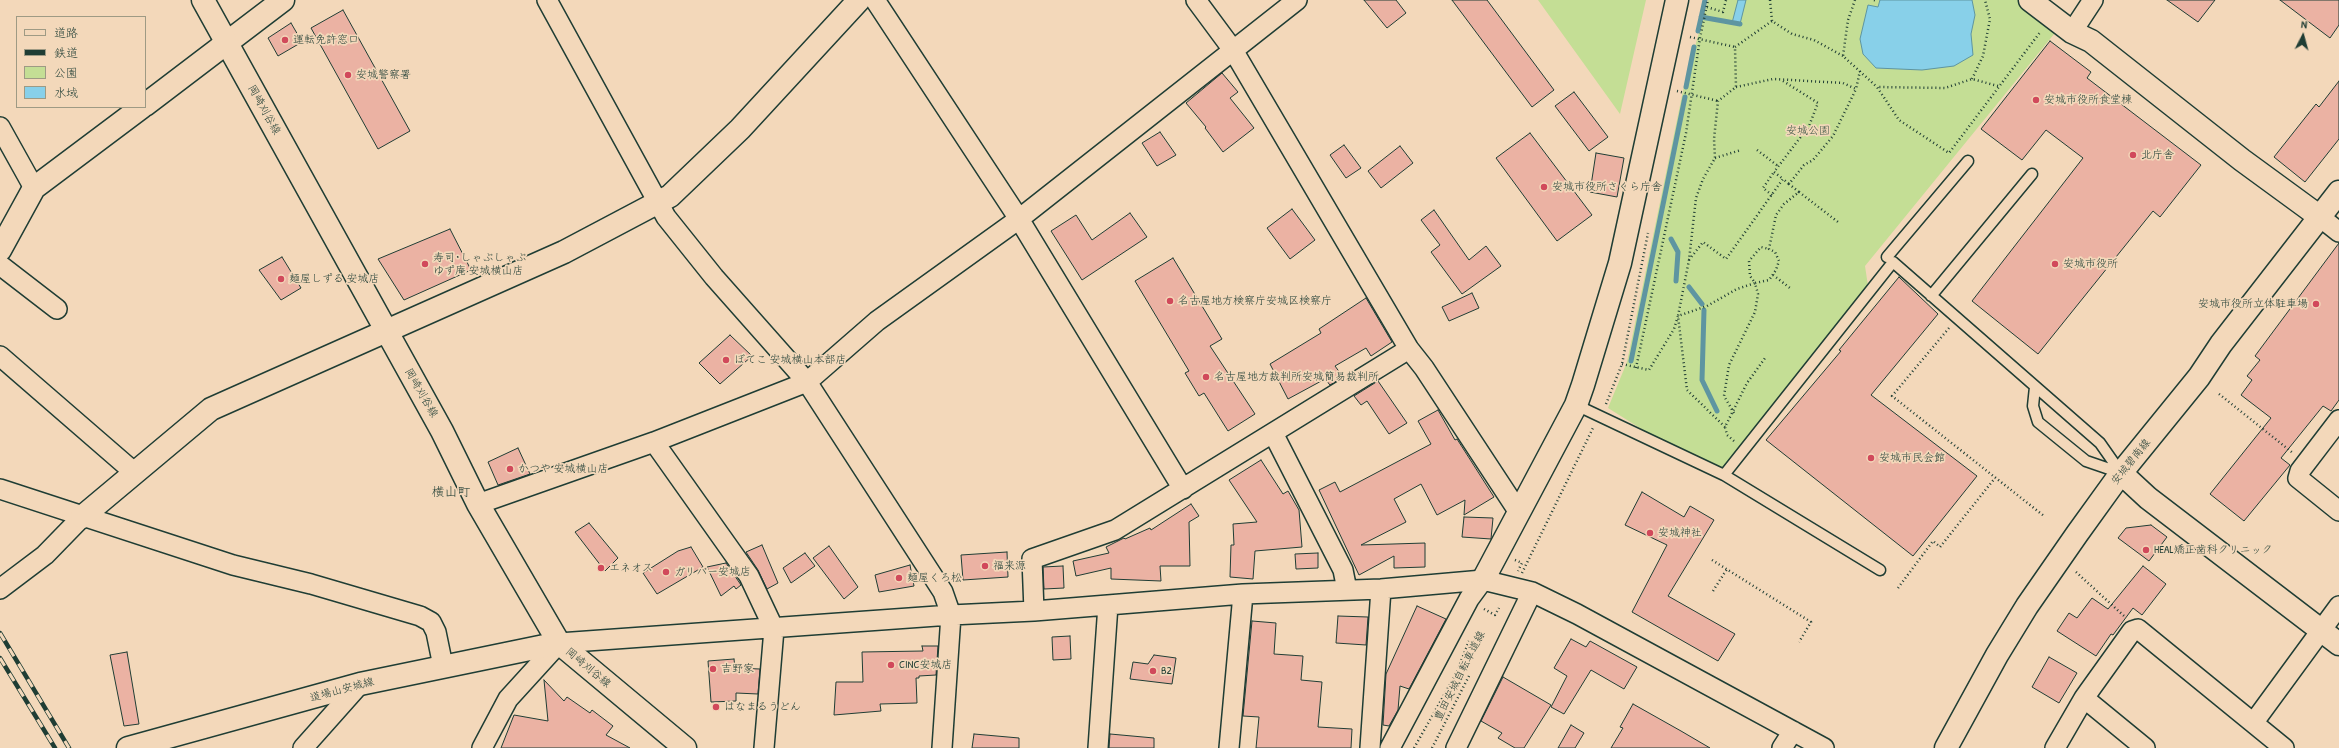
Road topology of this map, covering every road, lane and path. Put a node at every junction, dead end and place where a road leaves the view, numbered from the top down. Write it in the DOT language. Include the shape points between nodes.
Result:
graph roads {
  1 [pos="203,0"];
  2 [pos="284,0"];
  3 [pos="547,0"];
  4 [pos="859,0"];
  5 [pos="875,0"];
  6 [pos="1196,0"];
  7 [pos="1297,0"];
  8 [pos="1677,0"];
  9 [pos="1708,0"];
  10 [pos="1726,0"];
  11 [pos="1770,0"];
  12 [pos="1855,0"];
  13 [pos="1984,0"];
  14 [pos="2030,0"];
  15 [pos="2093,0"];
  16 [pos="1707,7"];
  17 [pos="2052,17"];
  18 [pos="1772,21"];
  19 [pos="2072,32"];
  20 [pos="1690,37"];
  21 [pos="1700,38"];
  22 [pos="226,43"];
  23 [pos="1735,47"];
  24 [pos="1233,50"];
  25 [pos="1843,56"];
  26 [pos="1860,71"];
  27 [pos="1972,79"];
  28 [pos="1783,81"];
  29 [pos="1998,86"];
  30 [pos="1736,87"];
  31 [pos="1877,87"];
  32 [pos="1856,89"];
  33 [pos="1677,91"];
  34 [pos="1692,94"];
  35 [pos="1718,101"];
  36 [pos="146,103"];
  37 [pos="141,108"];
  38 [pos="0,127"];
  39 [pos="1740,150"];
  40 [pos="1757,150"];
  41 [pos="1715,158"];
  42 [pos="1968,161"];
  43 [pos="1778,166"];
  44 [pos="1774,172"];
  45 [pos="2032,174"];
  46 [pos="1783,179"];
  47 [pos="1789,184"];
  48 [pos="34,188"];
  49 [pos="1799,192"];
  50 [pos="2339,192"];
  51 [pos="1772,195"];
  52 [pos="657,204"];
  53 [pos="2320,217"];
  54 [pos="1019,219"];
  55 [pos="1838,222"];
  56 [pos="2339,232"];
  57 [pos="1769,249"];
  58 [pos="0,250"];
  59 [pos="1887,257"];
  60 [pos="1689,260"];
  61 [pos="0,265"];
  62 [pos="1773,275"];
  63 [pos="1755,283"];
  64 [pos="1790,288"];
  65 [pos="1931,296"];
  66 [pos="57,309"];
  67 [pos="1678,316"];
  68 [pos="1949,328"];
  69 [pos="386,331"];
  70 [pos="1409,349"];
  71 [pos="0,356"];
  72 [pos="1766,358"];
  73 [pos="1622,364"];
  74 [pos="1636,368"];
  75 [pos="807,382"];
  76 [pos="2035,387"];
  77 [pos="2219,394"];
  78 [pos="1576,405"];
  79 [pos="1734,413"];
  80 [pos="2339,420"];
  81 [pos="1725,427"];
  82 [pos="1273,433"];
  83 [pos="654,442"];
  84 [pos="1737,444"];
  85 [pos="2306,463"];
  86 [pos="135,473"];
  87 [pos="2121,473"];
  88 [pos="1724,474"];
  89 [pos="1995,478"];
  90 [pos="0,489"];
  91 [pos="1183,489"];
  92 [pos="478,504"];
  93 [pos="1518,511"];
  94 [pos="2339,511"];
  95 [pos="2044,516"];
  96 [pos="82,517"];
  97 [pos="1512,559"];
  98 [pos="1712,560"];
  99 [pos="1726,569"];
  100 [pos="1880,570"];
  101 [pos="2076,572"];
  102 [pos="1516,575"];
  103 [pos="1483,580"];
  104 [pos="1898,588"];
  105 [pos="0,589"];
  106 [pos="1381,589"];
  107 [pos="1347,590"];
  108 [pos="1532,592"];
  109 [pos="1713,592"];
  110 [pos="1243,594"];
  111 [pos="1108,606"];
  112 [pos="2339,606"];
  113 [pos="1482,608"];
  114 [pos="1499,608"];
  115 [pos="1034,611"];
  116 [pos="1502,611"];
  117 [pos="951,615"];
  118 [pos="1499,618"];
  119 [pos="2138,628"];
  120 [pos="774,629"];
  121 [pos="2321,630"];
  122 [pos="1799,642"];
  123 [pos="559,643"];
  124 [pos="2339,644"];
  125 [pos="443,666"];
  126 [pos="1471,673"];
  127 [pos="360,684"];
  128 [pos="2084,698"];
  129 [pos="2254,722"];
  130 [pos="1793,731"];
  131 [pos="1462,746"];
  132 [pos="128,748"];
  133 [pos="303,748"];
  134 [pos="482,748"];
  135 [pos="685,748"];
  136 [pos="764,748"];
  137 [pos="942,748"];
  138 [pos="1098,748"];
  139 [pos="1229,748"];
  140 [pos="1370,748"];
  141 [pos="1390,748"];
  142 [pos="1432,748"];
  143 [pos="1782,748"];
  144 [pos="1824,748"];
  145 [pos="1946,748"];
  146 [pos="2055,748"];
  147 [pos="2145,748"];
  148 [pos="2284,748"];
  1 -- 22 [label="street, 岡崎刈谷線"];
  2 -- 22 [label="street"];
  3 -- 52 [label="street"];
  4 -- 52 [label="street" via="705,165"];
  5 -- 54 [label="street"];
  6 -- 24 [label="street"];
  7 -- 24 [label="street"];
  8 -- 78 [label="street" via="1620,263"];
  9 -- 16 [label="path"];
  10 -- 16 [label="path" via="1723,12"];
  11 -- 18 [label="path"];
  12 -- 25 [label="path" via="1848,20"];
  13 -- 27 [label="path" via="1990,19 1983,56"];
  14 -- 17 [label="street"];
  15 -- 19 [label="street"];
  16 -- 21 [label="path"];
  17 -- 19 [label="street"];
  17 -- 29 [label="path"];
  18 -- 23 [label="path"];
  18 -- 25 [label="path" via="1792,34 1814,40"];
  19 -- 53 [label="street" via="2091,41 2242,160"];
  20 -- 21 [label="path"];
  21 -- 23 [label="path"];
  21 -- 34 [label="path"];
  22 -- 36 [label="street"];
  22 -- 69 [label="street, 岡崎刈谷線"];
  23 -- 30 [label="path"];
  24 -- 54 [label="street"];
  24 -- 70 [label="street"];
  25 -- 26 [label="path"];
  26 -- 31 [label="path"];
  26 -- 32 [label="path"];
  27 -- 29 [label="path"];
  27 -- 31 [label="path" via="1945,88"];
  28 -- 30 [label="path" via="1757,81"];
  28 -- 32 [label="path" via="1836,82"];
  28 -- 43 [label="path" via="1818,103 1809,126"];
  29 -- 31 [label="path" via="1949,153 1899,120"];
  30 -- 35 [label="path"];
  32 -- 47 [label="path" via="1833,136"];
  33 -- 34 [label="path"];
  34 -- 35 [label="path"];
  34 -- 74 [label="path"];
  35 -- 41 [label="path"];
  37 -- 48 [label="street"];
  38 -- 48 [label="street"];
  39 -- 41 [label="path"];
  40 -- 43 [label="path"];
  41 -- 60 [label="path" via="1696,198"];
  42 -- 59 [label="lane"];
  43 -- 44 [label="path"];
  44 -- 46 [label="path"];
  44 -- 51 [label="path" via="1762,188"];
  45 -- 65 [label="lane"];
  46 -- 47 [label="path"];
  46 -- 51 [label="path"];
  47 -- 49 [label="path"];
  48 -- 58 [label="street"];
  49 -- 55 [label="path"];
  49 -- 57 [label="path" via="1784,204 1776,215"];
  50 -- 53 [label="street, 安城碧南線"];
  51 -- 60 [label="path" via="1726,259 1703,242"];
  52 -- 69 [label="street" via="564,252"];
  52 -- 75 [label="street" via="714,277"];
  53 -- 56 [label="street"];
  53 -- 87 [label="street, 安城碧南線" via="2221,344 2199,377"];
  54 -- 75 [label="street" via="877,321"];
  54 -- 91 [label="street"];
  57 -- 62 [label="path" via="1775,252 1779,261"];
  57 -- 63 [label="path" via="1761,247 1748,261 1750,276"];
  59 -- 65 [label="lane"];
  59 -- 88 [label="lane"];
  60 -- 67 [label="path"];
  61 -- 66 [label="street"];
  62 -- 63 [label="path" via="1769,280"];
  62 -- 64 [label="path"];
  63 -- 67 [label="path" via="1707,306"];
  63 -- 79 [label="path" via="1758,294 1755,312 1729,365 1724,396"];
  65 -- 76 [label="lane"];
  67 -- 74 [label="path" via="1674,329 1650,370"];
  67 -- 81 [label="path" via="1687,390"];
  68 -- 89 [label="path" via="1892,396"];
  69 -- 86 [label="street" via="211,409"];
  69 -- 92 [label="street, 岡崎刈谷線" via="442,431"];
  70 -- 82 [label="street"];
  70 -- 93 [label="street"];
  71 -- 86 [label="street"];
  72 -- 79 [label="path" via="1747,383"];
  73 -- 74 [label="path"];
  75 -- 83 [label="street"];
  75 -- 117 [label="street" via="943,592"];
  76 -- 87 [label="lane" via="2100,444"];
  76 -- 87 [label="lane" via="2032,406 2038,422 2086,461"];
  77 -- 85 [label="path"];
  78 -- 88 [label="lane"];
  78 -- 93 [label="street"];
  79 -- 81 [label="path"];
  80 -- 85 [label="street"];
  81 -- 84 [label="path" via="1727,435"];
  82 -- 91 [label="street"];
  82 -- 107 [label="street" via="1343,570"];
  83 -- 92 [label="street"];
  83 -- 120 [label="street" via="749,576"];
  85 -- 94 [label="street" via="2298,478"];
  86 -- 96 [label="street"];
  87 -- 121 [label="street" via="2148,498"];
  87 -- 145 [label="street, 安城碧南線" via="2027,606"];
  88 -- 100 [label="lane"];
  89 -- 95 [label="path"];
  89 -- 104 [label="path" via="1940,547 1933,541"];
  90 -- 96 [label="street"];
  91 -- 115 [label="street" via="1116,530 1032,559"];
  92 -- 123 [label="street, 岡崎刈谷線"];
  93 -- 103 [label="street"];
  96 -- 105 [label="street" via="45,555"];
  96 -- 125 [label="street" via="233,565 311,584 420,616 431,622 436,632"];
  97 -- 102 [label="path" via="1522,563"];
  98 -- 99 [label="path"];
  99 -- 109 [label="path"];
  99 -- 122 [label="path" via="1811,622"];
  101 -- 119 [label="path"];
  103 -- 106 [label="street"];
  103 -- 108 [label="street"];
  103 -- 141 [label="street" via="1469,599"];
  106 -- 107 [label="street"];
  106 -- 140 [label="street"];
  107 -- 110 [label="street"];
  108 -- 130 [label="street"];
  108 -- 131 [label="street"];
  110 -- 111 [label="street"];
  110 -- 139 [label="street"];
  111 -- 115 [label="street"];
  111 -- 138 [label="street"];
  112 -- 121 [label="street"];
  113 -- 114 [label="path" via="1495,615"];
  115 -- 117 [label="street"];
  116 -- 118 [label="path"];
  117 -- 120 [label="street"];
  117 -- 137 [label="street"];
  119 -- 128 [label="street" via="2132,631"];
  119 -- 129 [label="street"];
  120 -- 123 [label="street"];
  120 -- 136 [label="street"];
  121 -- 124 [label="street"];
  121 -- 129 [label="street"];
  123 -- 125 [label="street, 道場山安城線"];
  123 -- 134 [label="street" via="508,699"];
  123 -- 135 [label="street, 岡崎刈谷線"];
  125 -- 127 [label="street, 道場山安城線"];
  126 -- 142 [label="path, 豊田安城自転車道線"];
  127 -- 132 [label="street, 道場山安城線"];
  127 -- 133 [label="street"];
  128 -- 146 [label="street"];
  128 -- 147 [label="street"];
  129 -- 148 [label="street"];
  130 -- 143 [label="street"];
  130 -- 144 [label="street"];
}
